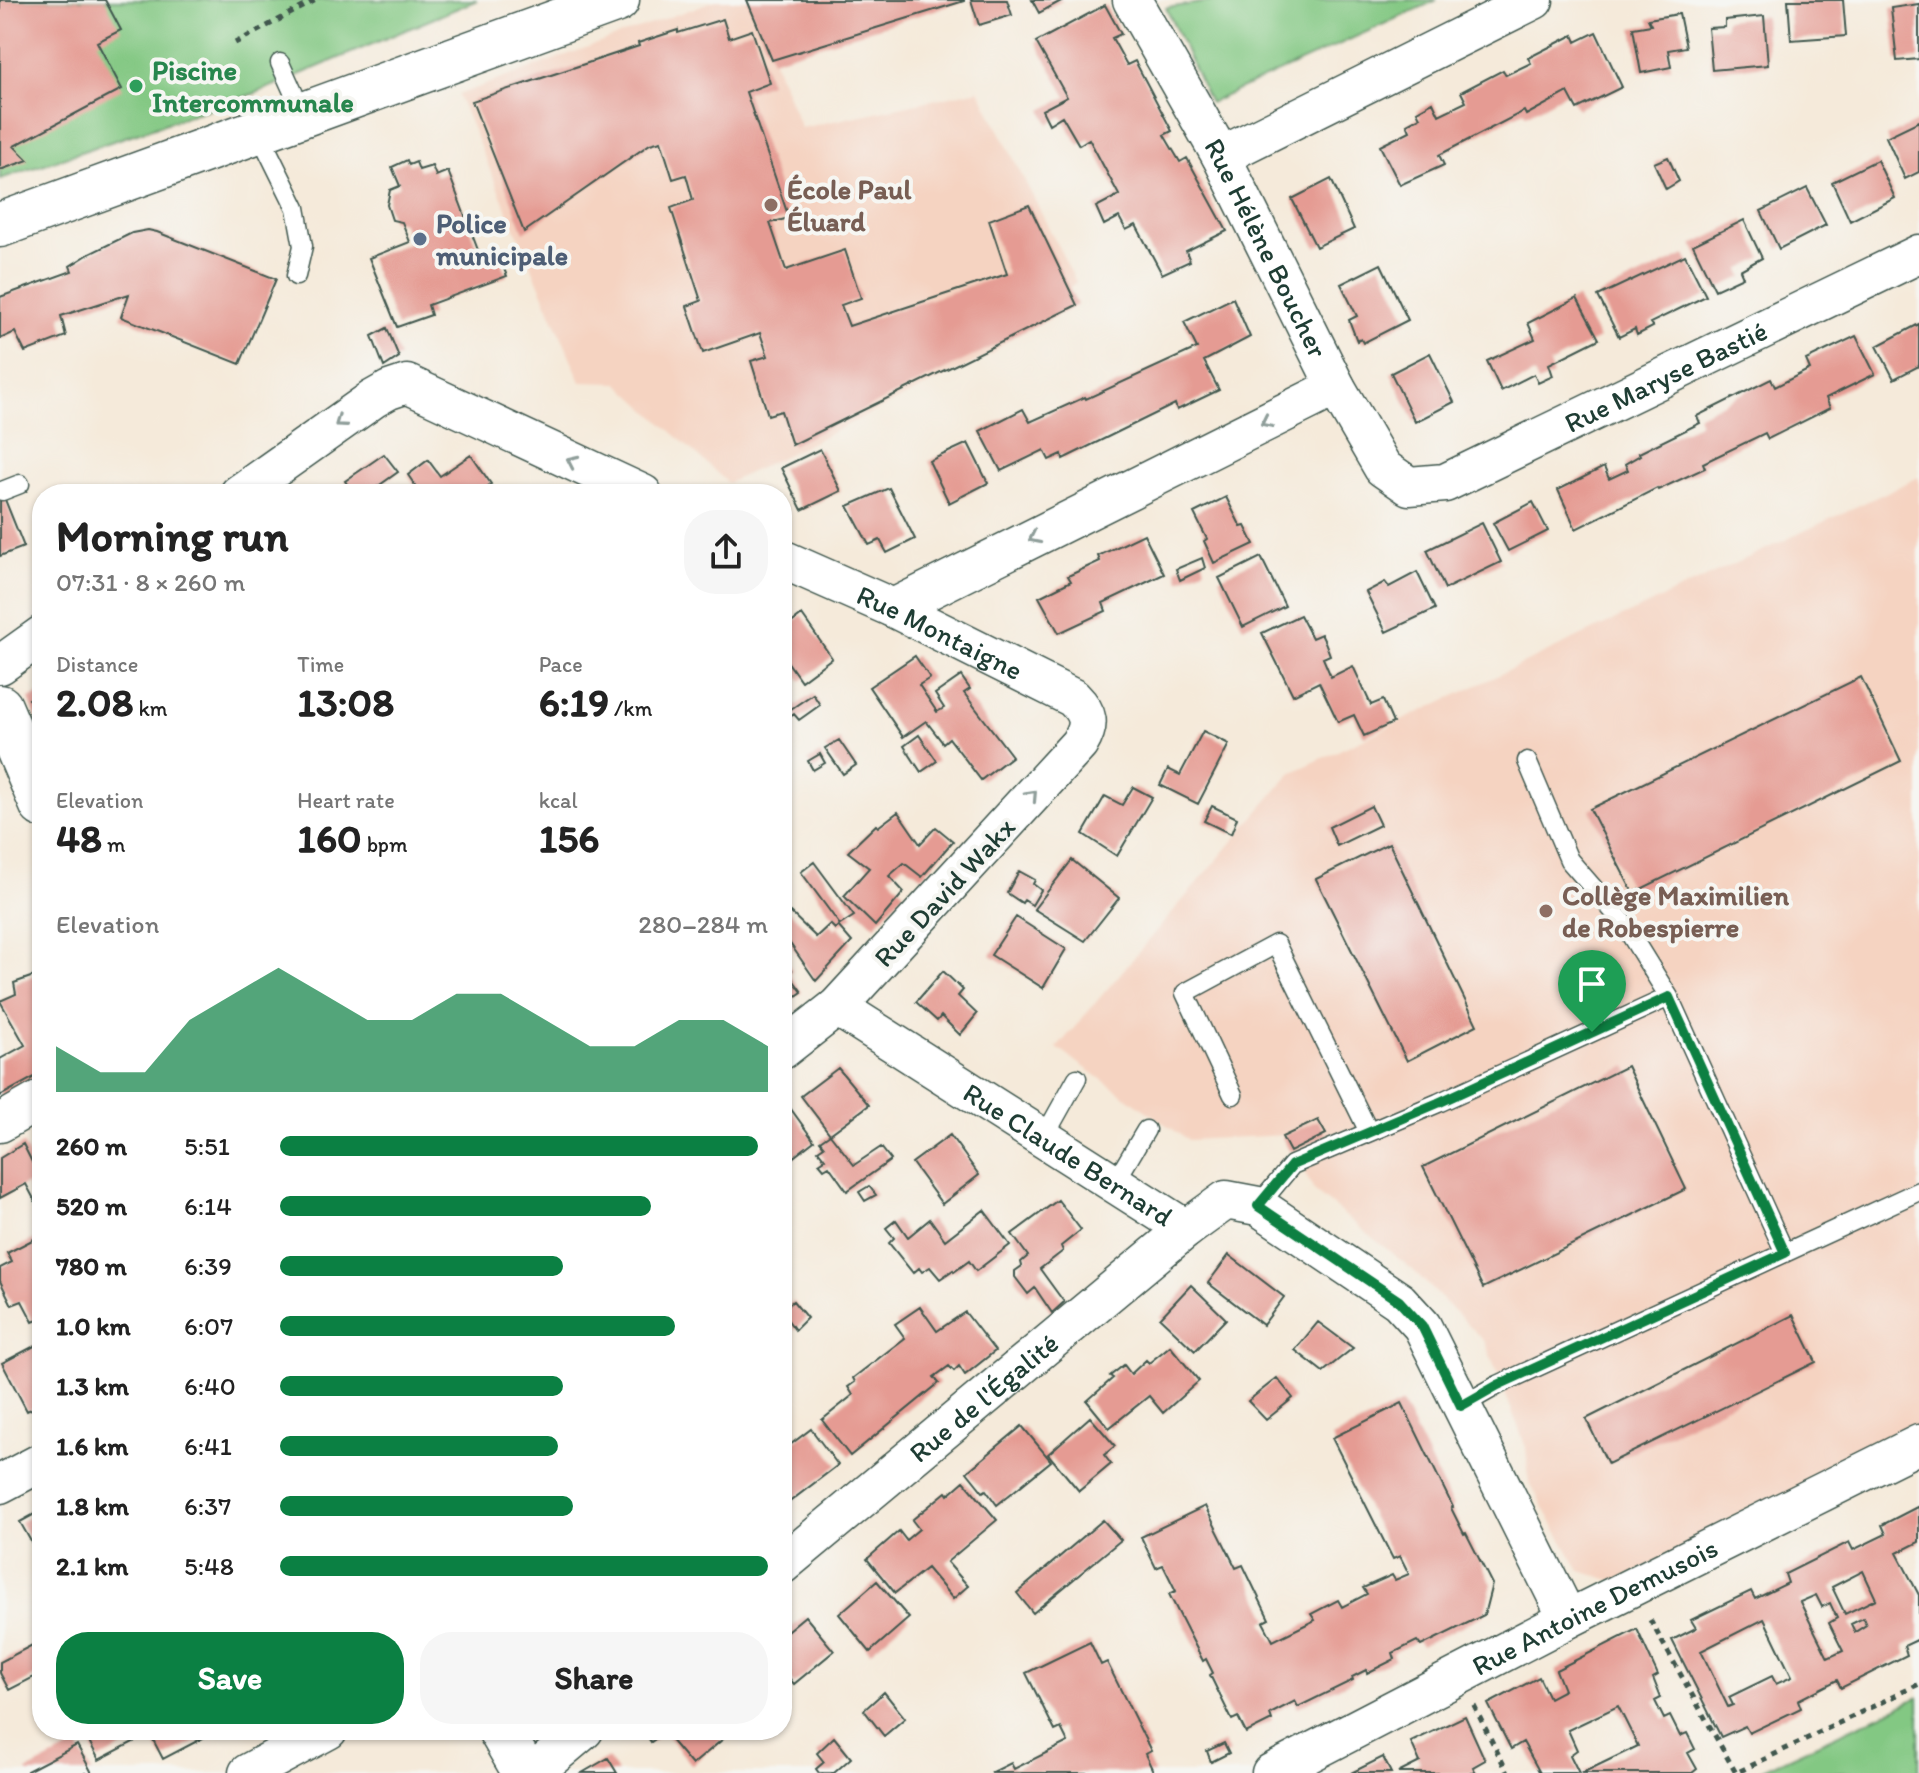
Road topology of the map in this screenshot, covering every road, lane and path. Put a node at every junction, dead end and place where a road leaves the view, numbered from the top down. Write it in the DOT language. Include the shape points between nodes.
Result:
graph roads {
  1 [pos="316,0"];
  2 [pos="617,0"];
  3 [pos="1132,0"];
  4 [pos="1534,0"];
  5 [pos="235,43"];
  6 [pos="280,63"];
  7 [pos="303,114"];
  8 [pos="258,131"];
  9 [pos="1221,156"];
  10 [pos="0,225"];
  11 [pos="1919,254"];
  12 [pos="296,276"];
  13 [pos="1336,387"];
  14 [pos="20,484"];
  15 [pos="253,484"];
  16 [pos="622,484"];
  17 [pos="1409,486"];
  18 [pos="2,491"];
  19 [pos="792,568"];
  20 [pos="893,608"];
  21 [pos="32,642"];
  22 [pos="0,665"];
  23 [pos="0,707"];
  24 [pos="1088,720"];
  25 [pos="1527,761"];
  26 [pos="32,782"];
  27 [pos="1669,997"];
  28 [pos="837,1007"];
  29 [pos="792,1042"];
  30 [pos="1077,1078"];
  31 [pos="1233,1095"];
  32 [pos="32,1105"];
  33 [pos="0,1123"];
  34 [pos="1146,1130"];
  35 [pos="1369,1132"];
  36 [pos="1043,1139"];
  37 [pos="1114,1184"];
  38 [pos="1919,1191"];
  39 [pos="1258,1206"];
  40 [pos="1186,1229"];
  41 [pos="1785,1253"];
  42 [pos="1461,1406"];
  43 [pos="1919,1444"];
  44 [pos="32,1467"];
  45 [pos="0,1484"];
  46 [pos="792,1557"];
  47 [pos="1631,1587"];
  48 [pos="1568,1619"];
  49 [pos="1459,1675"];
  50 [pos="1919,1684"];
  51 [pos="309,1740"];
  52 [pos="506,1740"];
  53 [pos="572,1740"];
  54 [pos="248,1773"];
  55 [pos="525,1773"];
  56 [pos="533,1773"];
  57 [pos="1271,1773"];
  58 [pos="1508,1773"];
  59 [pos="1736,1773"];
  1 -- 5 [label="path"];
  2 -- 7 [label="street"];
  3 -- 9 [label="street, Rue Hélène Boucher"];
  4 -- 9 [label="street"];
  6 -- 7 [label="lane"];
  7 -- 8 [label="street"];
  8 -- 10 [label="street"];
  8 -- 12 [label="lane" via="296,208 303,246"];
  9 -- 13 [label="street, Rue Hélène Boucher"];
  11 -- 17 [label="street, Rue Maryse Bastié" via="1445,483"];
  13 -- 17 [label="street, Rue Hélène Boucher" via="1383,468"];
  13 -- 20 [label="street, one-way"];
  14 -- 18 [label="lane"];
  16 -- 15 [label="street, one-way" via="407,384 373,399"];
  19 -- 20 [label="street, Rue Montaigne"];
  20 -- 24 [label="street, Rue Montaigne" via="1073,698"];
  21 -- 22 [label="street"];
  23 -- 26 [label="street"];
  28 -- 24 [label="street, Rue David Wakx, one-way" via="1079,744"];
  25 -- 27 [label="lane" via="1569,860 1622,921"];
  27 -- 35 [label="lane"];
  27 -- 41 [label="lane"];
  28 -- 29 [label="street, Rue David Wakx"];
  28 -- 36 [label="street, Rue Claude Bernard"];
  30 -- 36 [label="lane"];
  31 -- 35 [label="lane" via="1185,993 1276,944"];
  32 -- 33 [label="street"];
  34 -- 37 [label="lane"];
  35 -- 39 [label="lane" via="1292,1165"];
  36 -- 37 [label="street, Rue Claude Bernard"];
  37 -- 40 [label="street, Rue Claude Bernard"];
  38 -- 41 [label="lane"];
  39 -- 40 [label="street, Rue Claude Bernard" via="1226,1200"];
  39 -- 42 [label="street" via="1399,1301 1422,1326"];
  40 -- 46 [label="street, Rue de l'Égalité"];
  41 -- 42 [label="lane"];
  42 -- 48 [label="street"];
  43 -- 47 [label="street, Rue Antoine Demusois"];
  44 -- 45 [label="street"];
  47 -- 48 [label="street, Rue Antoine Demusois"];
  47 -- 59 [label="path"];
  48 -- 49 [label="street, Rue Antoine Demusois"];
  49 -- 57 [label="street, Rue Antoine Demusois"];
  49 -- 58 [label="path"];
  50 -- 59 [label="path"];
  51 -- 54 [label="street"];
  52 -- 55 [label="street"];
  53 -- 56 [label="street"];
}
